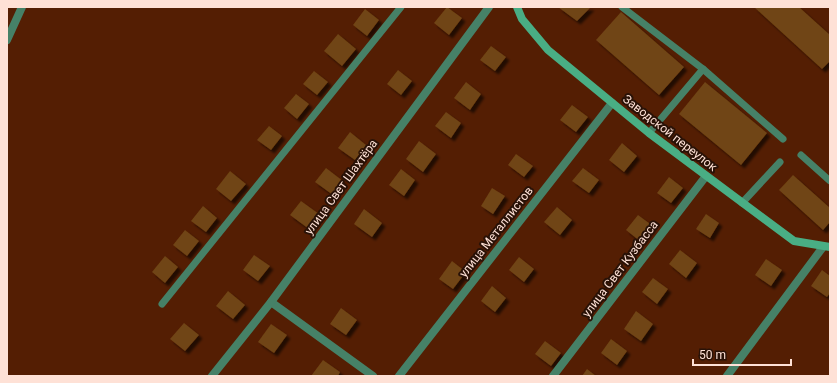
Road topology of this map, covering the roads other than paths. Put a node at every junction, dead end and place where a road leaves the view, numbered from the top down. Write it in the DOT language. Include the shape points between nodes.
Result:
graph roads {
  1 [pos="22,7"];
  2 [pos="401,7"];
  3 [pos="517,7"];
  4 [pos="622,7"];
  5 [pos="485,8"];
  6 [pos="7,40"];
  7 [pos="703,68"];
  8 [pos="612,103"];
  9 [pos="649,133"];
  10 [pos="783,138"];
  11 [pos="801,155"];
  12 [pos="780,162"];
  13 [pos="706,176"];
  14 [pos="830,181"];
  15 [pos="742,203"];
  16 [pos="826,247"];
  17 [pos="271,302"];
  18 [pos="162,304"];
  19 [pos="212,376"];
  20 [pos="373,376"];
  21 [pos="399,376"];
  22 [pos="552,376"];
  23 [pos="727,376"];
  1 -- 6 [label="street"];
  2 -- 18 [label="lane"];
  3 -- 8 [label="main road, Заводской переулок" via="522,19 548,50"];
  4 -- 7 [label="lane"];
  5 -- 17 [label="street, улица Свет Шахтёра"];
  7 -- 9 [label="lane"];
  7 -- 10 [label="lane"];
  8 -- 9 [label="main road, Заводской переулок"];
  8 -- 21 [label="street, улица Металлистов"];
  9 -- 13 [label="main road, Заводской переулок"];
  11 -- 14 [label="lane"];
  12 -- 15 [label="lane"];
  13 -- 15 [label="main road, Заводской переулок"];
  13 -- 22 [label="street, улица Свет Кузбасса"];
  15 -- 16 [label="main road, Заводской переулок" via="794,241"];
  16 -- 23 [label="street"];
  17 -- 19 [label="street, улица Свет Шахтёра"];
  17 -- 20 [label="street"];
}
